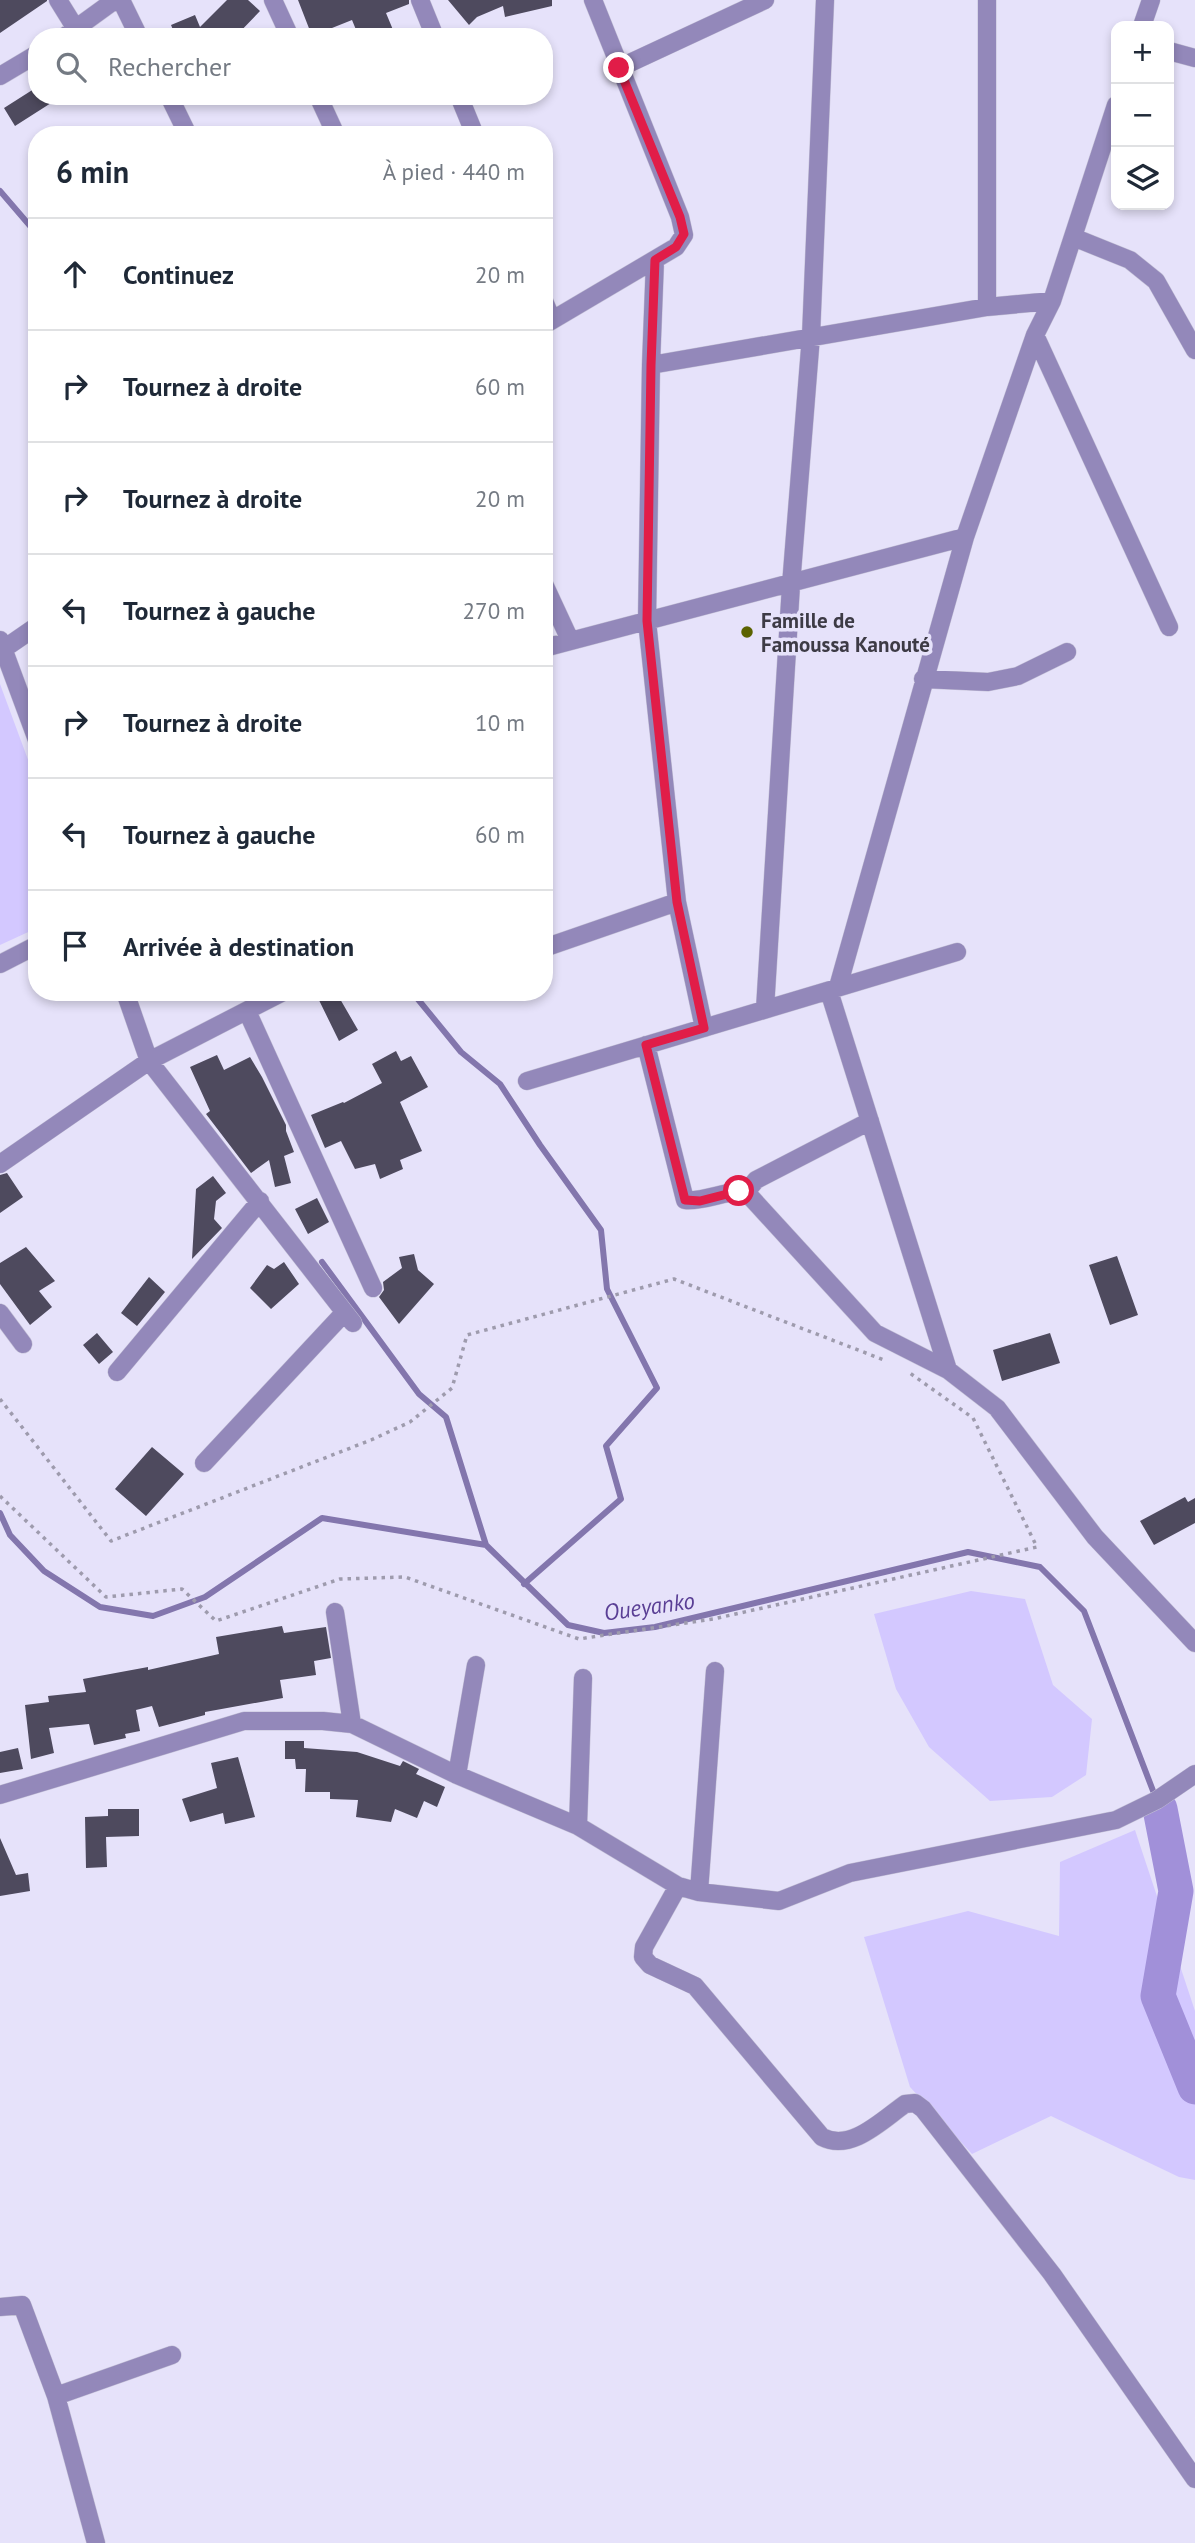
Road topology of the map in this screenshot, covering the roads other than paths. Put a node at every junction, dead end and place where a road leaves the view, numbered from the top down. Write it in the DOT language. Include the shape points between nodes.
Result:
graph roads {
  1 [pos="58,0"];
  2 [pos="115,0"];
  3 [pos="121,0"];
  4 [pos="273,0"];
  5 [pos="419,0"];
  6 [pos="593,0"];
  7 [pos="765,0"];
  8 [pos="825,0"];
  9 [pos="987,0"];
  10 [pos="1151,0"];
  11 [pos="734,7"];
  12 [pos="1144,21"];
  13 [pos="68,28"];
  14 [pos="77,28"];
  15 [pos="135,28"];
  16 [pos="286,28"];
  17 [pos="431,28"];
  18 [pos="1174,52"];
  19 [pos="1195,58"];
  20 [pos="28,59"];
  21 [pos="619,68"];
  22 [pos="0,76"];
  23 [pos="173,105"];
  24 [pos="322,105"];
  25 [pos="463,105"];
  26 [pos="1111,120"];
  27 [pos="184,126"];
  28 [pos="332,126"];
  29 [pos="471,126"];
  30 [pos="1073,237"];
  31 [pos="655,260"];
  32 [pos="1052,301"];
  33 [pos="987,306"];
  34 [pos="553,320"];
  35 [pos="811,335"];
  36 [pos="1035,335"];
  37 [pos="1193,341"];
  38 [pos="651,365"];
  39 [pos="965,537"];
  40 [pos="791,584"];
  41 [pos="553,603"];
  42 [pos="647,621"];
  43 [pos="1169,627"];
  44 [pos="28,631"];
  45 [pos="570,640"];
  46 [pos="2,644"];
  47 [pos="553,645"];
  48 [pos="1067,652"];
  49 [pos="923,679"];
  50 [pos="28,715"];
  51 [pos="677,902"];
  52 [pos="553,945"];
  53 [pos="28,950"];
  54 [pos="957,952"];
  55 [pos="0,964"];
  56 [pos="833,989"];
  57 [pos="128,1001"];
  58 [pos="266,1001"];
  59 [pos="765,1009"];
  60 [pos="247,1011"];
  61 [pos="704,1028"];
  62 [pos="646,1045"];
  63 [pos="149,1061"];
  64 [pos="527,1081"];
  65 [pos="870,1121"];
  66 [pos="0,1164"];
  67 [pos="746,1192"];
  68 [pos="260,1201"];
  69 [pos="373,1288"];
  70 [pos="0,1313"];
  71 [pos="23,1344"];
  72 [pos="948,1370"];
  73 [pos="117,1372"];
  74 [pos="204,1463"];
  75 [pos="335,1612"];
  76 [pos="1195,1643"];
  77 [pos="476,1665"];
  78 [pos="715,1671"];
  79 [pos="583,1678"];
  80 [pos="352,1724"];
  81 [pos="1195,1774"];
  82 [pos="457,1775"];
  83 [pos="0,1795"];
  84 [pos="578,1826"];
  85 [pos="678,1886"];
  86 [pos="699,1892"];
  87 [pos="0,2307"];
  88 [pos="172,2355"];
  89 [pos="56,2396"];
  90 [pos="1195,2479"];
  91 [pos="96,2543"];
  1 -- 13 [label="street"];
  2 -- 14 [label="street"];
  3 -- 15 [label="street"];
  4 -- 16 [label="street"];
  5 -- 17 [label="street"];
  6 -- 21 [label="street"];
  7 -- 11 [label="street"];
  8 -- 35 [label="street"];
  9 -- 33 [label="street"];
  10 -- 12 [label="street"];
  11 -- 21 [label="street"];
  18 -- 19 [label="street"];
  20 -- 22 [label="street"];
  21 -- 31 [label="street" via="684,234 676,247"];
  23 -- 27 [label="street"];
  24 -- 28 [label="street"];
  25 -- 29 [label="street"];
  26 -- 30 [label="street"];
  30 -- 32 [label="street"];
  30 -- 37 [label="street" via="1130,260 1156,281"];
  31 -- 34 [label="street"];
  31 -- 38 [label="street"];
  32 -- 33 [label="street"];
  32 -- 36 [label="street"];
  33 -- 35 [label="street"];
  35 -- 38 [label="street"];
  35 -- 40 [label="street"];
  36 -- 39 [label="street"];
  36 -- 43 [label="street"];
  38 -- 42 [label="street"];
  39 -- 40 [label="street"];
  39 -- 49 [label="street"];
  40 -- 42 [label="street"];
  40 -- 59 [label="street"];
  41 -- 45 [label="street"];
  42 -- 45 [label="street"];
  42 -- 51 [label="street"];
  44 -- 46 [label="street"];
  45 -- 47 [label="street"];
  46 -- 50 [label="street"];
  48 -- 49 [label="street" via="1018,676 988,682"];
  49 -- 56 [label="street"];
  51 -- 52 [label="street"];
  51 -- 61 [label="street"];
  53 -- 55 [label="street"];
  54 -- 56 [label="street"];
  56 -- 59 [label="street"];
  56 -- 65 [label="street"];
  57 -- 63 [label="street"];
  58 -- 60 [label="street"];
  59 -- 61 [label="street"];
  60 -- 63 [label="street"];
  60 -- 69 [label="street"];
  61 -- 62 [label="street"];
  62 -- 64 [label="street"];
  62 -- 67 [label="street" via="685,1200"];
  63 -- 66 [label="street"];
  63 -- 68 [label="street"];
  65 -- 67 [label="street" via="756,1180"];
  65 -- 72 [label="street"];
  67 -- 72 [label="street" via="875,1333"];
  68 -- 73 [label="street"];
  68 -- 74 [label="street" via="349,1318"];
  70 -- 71 [label="street"];
  72 -- 76 [label="street" via="997,1408 1095,1538"];
  75 -- 80 [label="street"];
  77 -- 82 [label="street"];
  78 -- 86 [label="street"];
  79 -- 84 [label="street"];
  80 -- 82 [label="street"];
  80 -- 83 [label="street" via="244,1721"];
  81 -- 86 [label="street" via="1116,1820 850,1873 779,1901"];
  82 -- 84 [label="street"];
  84 -- 85 [label="street"];
  85 -- 86 [label="street"];
  85 -- 90 [label="street" via="644,1947 643,1957 650,1965 695,1986 821,2137 834,2143 850,2141 905,2105 923,2109 1052,2274"];
  87 -- 89 [label="street" via="22,2305"];
  88 -- 89 [label="street"];
  89 -- 91 [label="street"];
}
